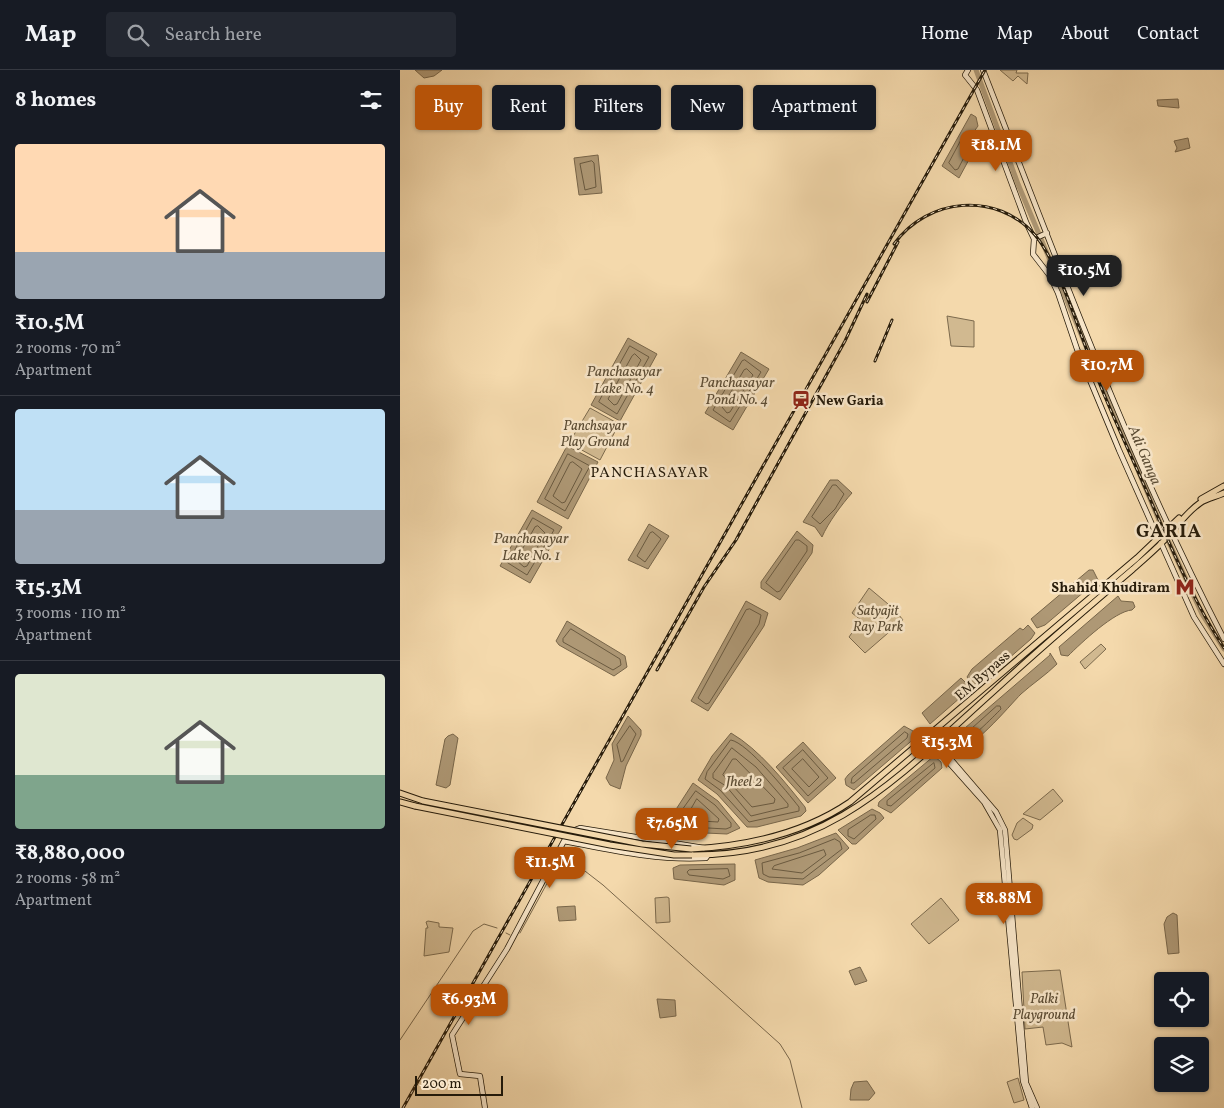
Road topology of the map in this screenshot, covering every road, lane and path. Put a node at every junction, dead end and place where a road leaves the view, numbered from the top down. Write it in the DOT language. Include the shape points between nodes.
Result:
graph roads {
  1 [pos="968,70"];
  2 [pos="984,72"];
  3 [pos="1047,233"];
  4 [pos="1034,239"];
  5 [pos="1224,486"];
  6 [pos="1224,493"];
  7 [pos="1166,528"];
  8 [pos="1170,534"];
  9 [pos="1161,539"];
  10 [pos="1224,639"];
  11 [pos="1224,651"];
  12 [pos="1217,655"];
  13 [pos="1224,664"];
  14 [pos="928,737"];
  15 [pos="935,744"];
  16 [pos="400,792"];
  17 [pos="400,802"];
  18 [pos="564,841"];
  19 [pos="704,848"];
  20 [pos="692,852"];
  21 [pos="708,855"];
  22 [pos="1021,1035"];
  23 [pos="485,1108"];
  24 [pos="1032,1108"];
  25 [pos="1038,1108"];
  1 -- 4 [label="street" via="965,75 977,90"];
  2 -- 3 [label="street"];
  3 -- 4 [label="street"];
  3 -- 7 [label="street"];
  4 -- 9 [label="street" via="1033,254 1058,293 1118,450"];
  5 -- 7 [label="main road, EM Bypass" via="1204,497"];
  6 -- 8 [label="main road, EM Bypass" via="1200,502"];
  7 -- 8 [label="street"];
  7 -- 9 [label="main road, EM Bypass"];
  8 -- 9 [label="main road, EM Bypass"];
  8 -- 10 [label="street"];
  9 -- 12 [label="street" via="1194,617"];
  9 -- 14 [label="main road, EM Bypass"];
  9 -- 15 [label="main road"];
  11 -- 12 [label="street"];
  12 -- 13 [label="street"];
  14 -- 15 [label="street"];
  14 -- 19 [label="main road, EM Bypass" via="859,796 818,820 770,838"];
  15 -- 21 [label="main road" via="864,804 826,825 776,844 744,852"];
  15 -- 22 [label="street" via="992,807 1003,825 1007,839"];
  16 -- 20 [label="main road, bridge" via="423,801"];
  17 -- 20 [label="main road, bridge" via="620,846 674,855"];
  18 -- 19 [label="street" via="580,828"];
  18 -- 21 [label="street" via="660,858 706,858"];
  18 -- 23 [label="street" via="514,936 452,1035 460,1074 480,1076"];
  19 -- 20 [label="main road, EM Bypass"];
  20 -- 21 [label="main road"];
  22 -- 24 [label="street" via="1024,1087"];
  22 -- 25 [label="street" via="1026,1083"];
}
